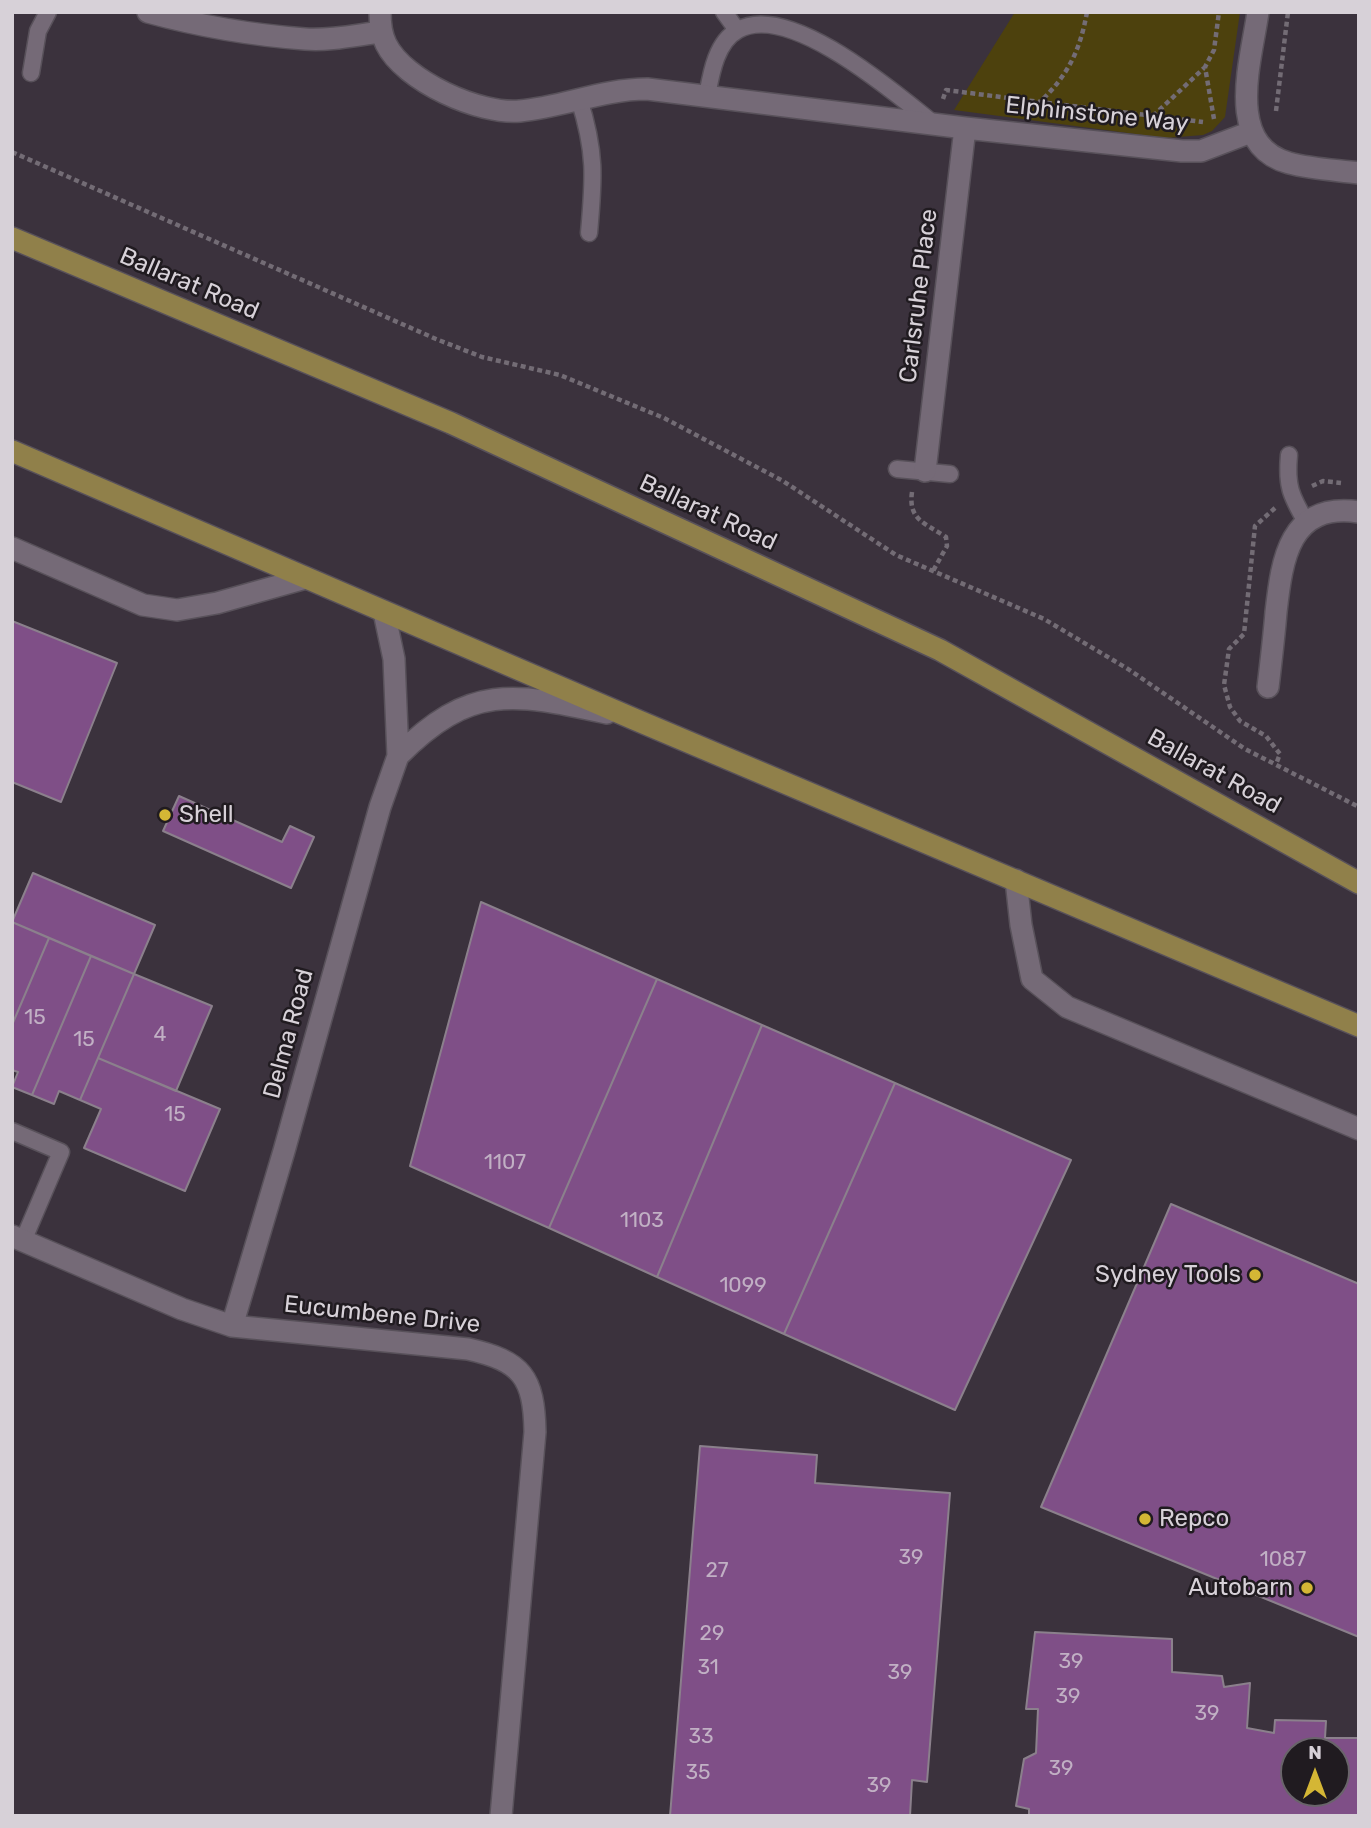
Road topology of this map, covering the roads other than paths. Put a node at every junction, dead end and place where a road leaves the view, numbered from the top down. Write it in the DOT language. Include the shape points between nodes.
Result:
graph roads {
  1 [pos="48,12"];
  2 [pos="148,12"];
  3 [pos="724,12"];
  4 [pos="1258,12"];
  5 [pos="381,22"];
  6 [pos="737,30"];
  7 [pos="31,73"];
  8 [pos="707,96"];
  9 [pos="579,99"];
  10 [pos="935,124"];
  11 [pos="965,128"];
  12 [pos="1251,132"];
  13 [pos="1359,173"];
  14 [pos="589,233"];
  15 [pos="12,238"];
  16 [pos="12,451"];
  17 [pos="1289,455"];
  18 [pos="897,469"];
  19 [pos="925,471"];
  20 [pos="950,474"];
  21 [pos="1359,512"];
  22 [pos="1306,523"];
  23 [pos="12,548"];
  24 [pos="306,578"];
  25 [pos="384,612"];
  26 [pos="1268,687"];
  27 [pos="634,719"];
  28 [pos="398,756"];
  29 [pos="1016,880"];
  30 [pos="1359,883"];
  31 [pos="1359,1026"];
  32 [pos="1359,1129"];
  33 [pos="12,1130"];
  34 [pos="18,1239"];
  35 [pos="232,1326"];
  36 [pos="501,1816"];
  1 -- 7 [label="lane" via="38,31"];
  2 -- 5 [label="street" via="218,28 306,39"];
  3 -- 6 [label="lane"];
  4 -- 12 [label="street" via="1246,102"];
  5 -- 9 [label="street, Elphinstone Way" via="392,54 404,68 487,108 521,111"];
  6 -- 8 [label="lane" via="719,51"];
  6 -- 10 [label="lane, Elphinstone Way" via="762,23 806,36 854,62"];
  8 -- 9 [label="street, Elphinstone Way" via="629,89"];
  8 -- 10 [label="street, Elphinstone Way"];
  9 -- 14 [label="lane" via="593,156"];
  10 -- 11 [label="street, Elphinstone Way"];
  11 -- 12 [label="street, Elphinstone Way" via="1201,151"];
  11 -- 19 [label="street, Carlsruhe Place"];
  12 -- 13 [label="street" via="1272,156 1289,163"];
  15 -- 30 [label="highway, Ballarat Road" via="451,423 940,650"];
  16 -- 24 [label="highway"];
  17 -- 22 [label="lane" via="1290,495"];
  18 -- 19 [label="lane"];
  19 -- 20 [label="lane"];
  21 -- 22 [label="street" via="1331,512"];
  22 -- 26 [label="street" via="1288,545 1280,572"];
  23 -- 24 [label="street" via="143,605 177,610"];
  24 -- 25 [label="highway"];
  25 -- 27 [label="highway"];
  25 -- 28 [label="street, Delma Road" via="394,659"];
  27 -- 28 [label="street, Delma Road" via="546,700 502,697 451,715 425,730"];
  27 -- 29 [label="highway"];
  28 -- 35 [label="street, Delma Road"];
  29 -- 31 [label="highway"];
  29 -- 32 [label="street" via="1032,979 1067,1007"];
  33 -- 34 [label="lane" via="61,1152"];
  34 -- 35 [label="street, Eucumbene Drive"];
  35 -- 36 [label="street, Eucumbene Drive" via="468,1349 493,1354 515,1367 529,1384 535,1432"];
}
